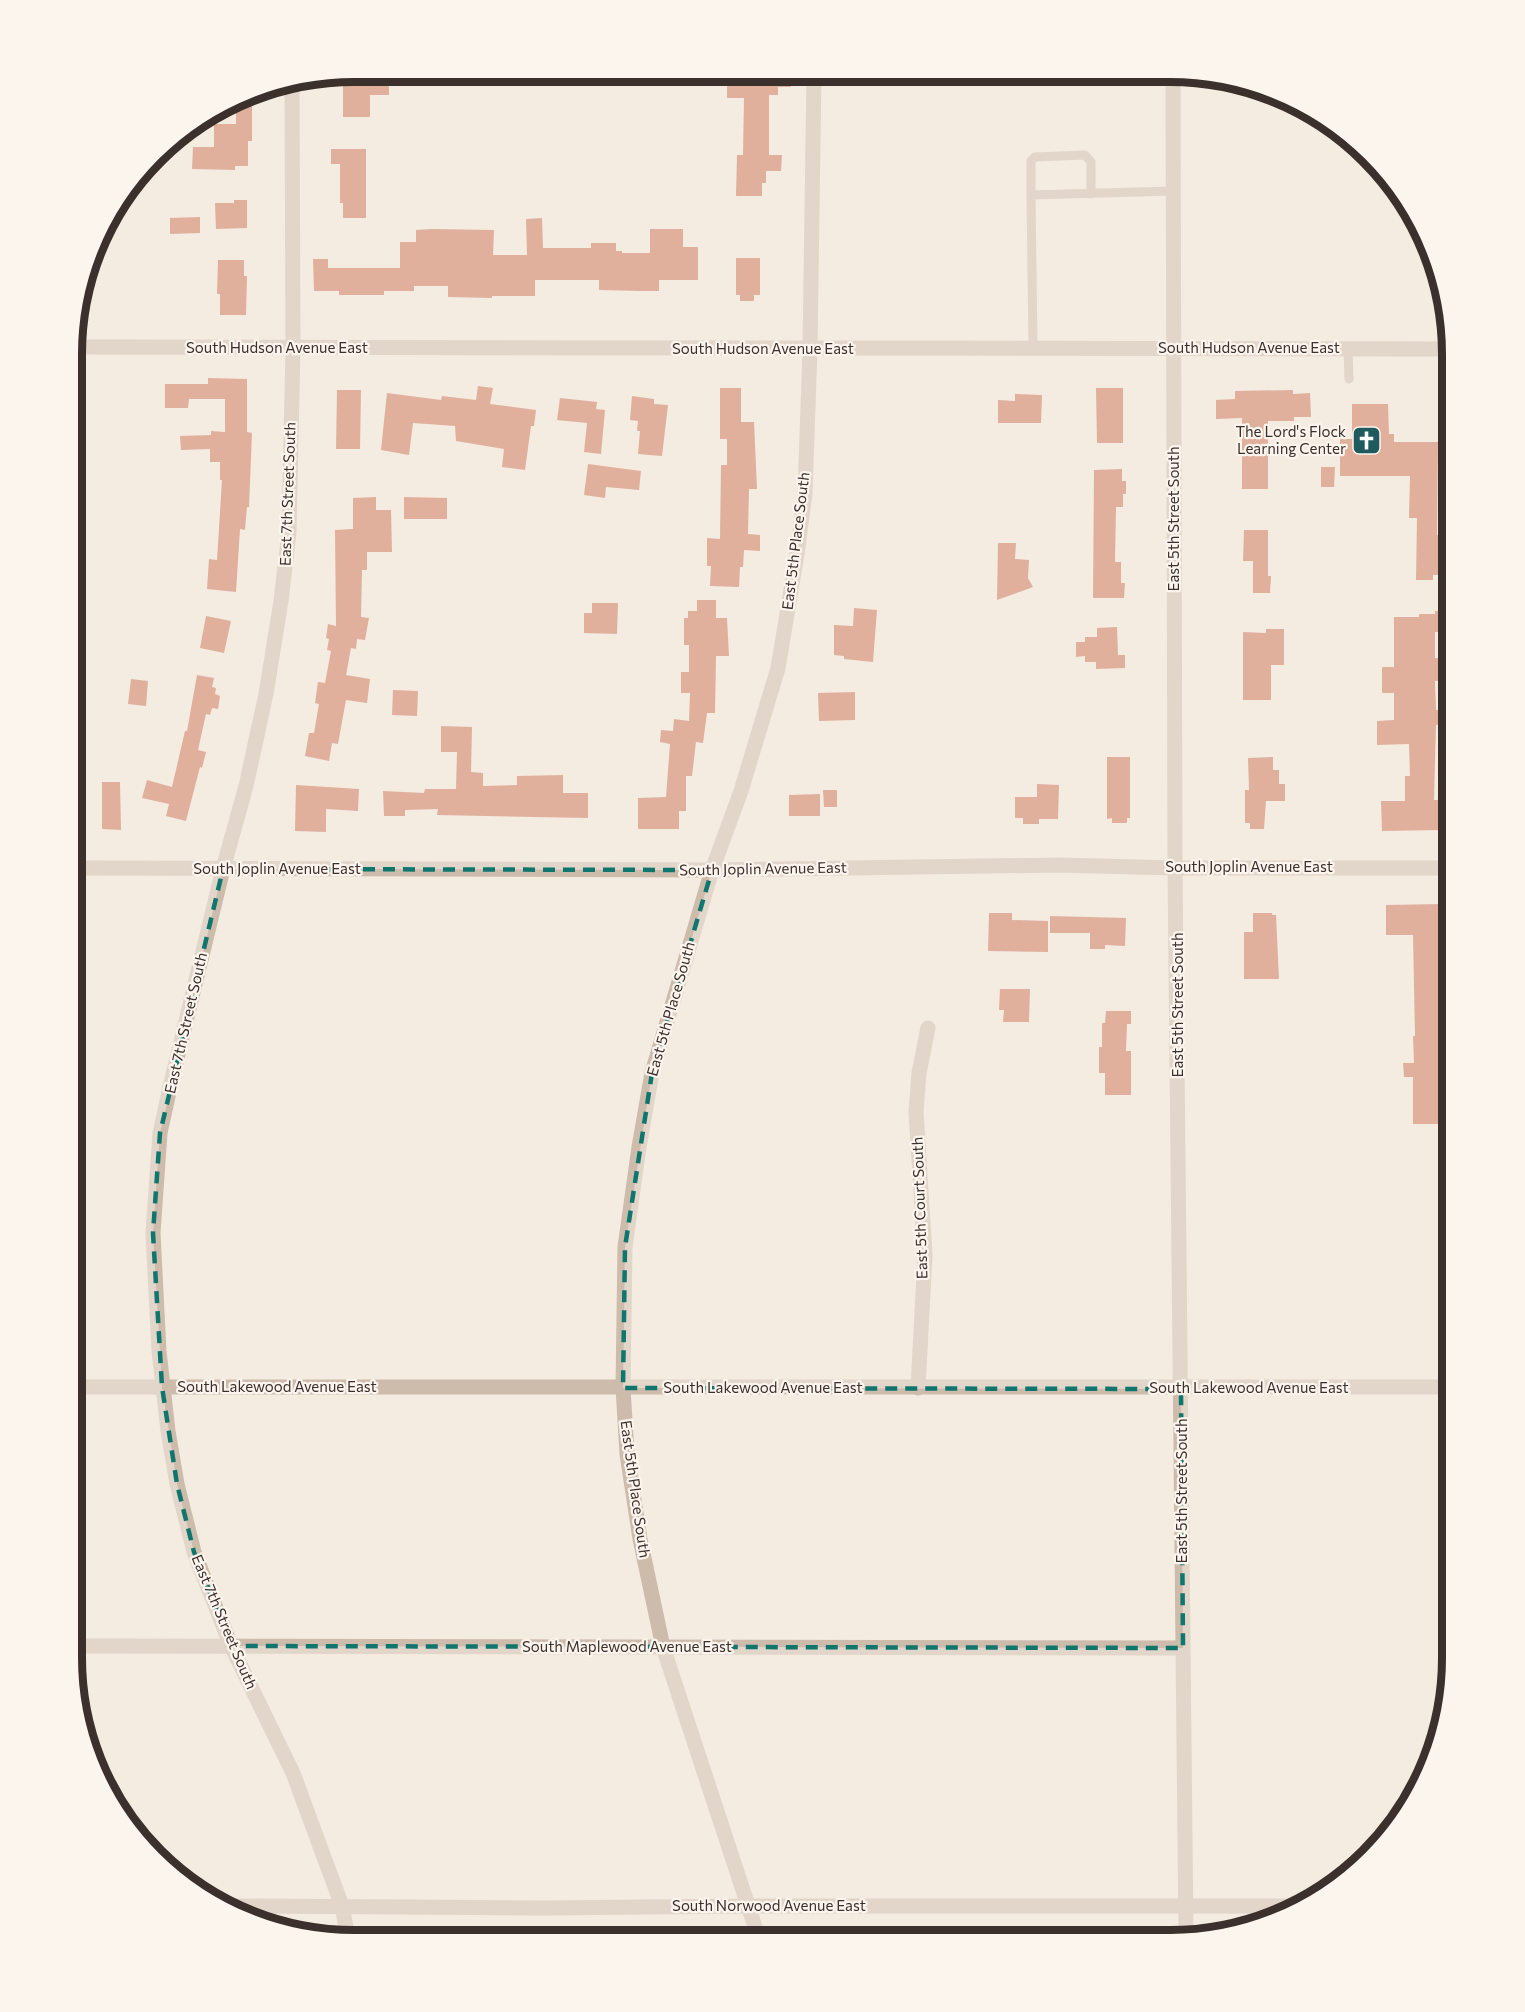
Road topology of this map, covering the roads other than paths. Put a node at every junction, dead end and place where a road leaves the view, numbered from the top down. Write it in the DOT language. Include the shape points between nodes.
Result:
graph roads {
  1 [pos="814,82"];
  2 [pos="1173,82"];
  3 [pos="292,90"];
  4 [pos="1173,191"];
  5 [pos="1091,194"];
  6 [pos="1031,195"];
  7 [pos="82,347"];
  8 [pos="1033,347"];
  9 [pos="293,348"];
  10 [pos="1174,348"];
  11 [pos="810,349"];
  12 [pos="1348,349"];
  13 [pos="1442,349"];
  14 [pos="1349,378"];
  15 [pos="82,868"];
  16 [pos="1176,868"];
  17 [pos="1442,868"];
  18 [pos="223,869"];
  19 [pos="712,870"];
  20 [pos="928,1028"];
  21 [pos="82,1387"];
  22 [pos="162,1387"];
  23 [pos="1442,1387"];
  24 [pos="623,1388"];
  25 [pos="918,1388"];
  26 [pos="1181,1389"];
  27 [pos="82,1646"];
  28 [pos="231,1646"];
  29 [pos="663,1647"];
  30 [pos="1183,1648"];
  31 [pos="244,1906"];
  32 [pos="342,1906"];
  33 [pos="748,1906"];
  34 [pos="1185,1906"];
  35 [pos="1281,1906"];
  36 [pos="1186,1929"];
  37 [pos="346,1930"];
  38 [pos="756,1930"];
  1 -- 11 [label="street, East 5th Place South"];
  2 -- 4 [label="street, East 5th Street South"];
  3 -- 9 [label="street, East 7th Street South"];
  4 -- 5 [label="lane"];
  4 -- 10 [label="street, East 5th Street South"];
  5 -- 6 [label="lane"];
  5 -- 6 [label="lane" via="1091,162 1085,156 1035,157 1031,161"];
  6 -- 8 [label="lane"];
  7 -- 9 [label="street, South Hudson Avenue East"];
  8 -- 10 [label="street, South Hudson Avenue East"];
  8 -- 11 [label="street, South Hudson Avenue East"];
  9 -- 11 [label="street, South Hudson Avenue East"];
  9 -- 18 [label="street, East 7th Street South" via="289,533 281,601 266,694"];
  10 -- 12 [label="street, South Hudson Avenue East"];
  10 -- 16 [label="street, East 5th Street South"];
  11 -- 19 [label="street, East 5th Place South" via="805,493 778,668 741,791"];
  12 -- 13 [label="street, South Hudson Avenue East"];
  12 -- 14 [label="lane"];
  15 -- 18 [label="street, South Joplin Avenue East"];
  16 -- 17 [label="street, South Joplin Avenue East"];
  16 -- 19 [label="street, South Joplin Avenue East" via="1052,865"];
  16 -- 26 [label="street, East 5th Street South"];
  18 -- 19 [label="street, South Joplin Avenue East"];
  18 -- 22 [label="street, East 7th Street South" via="160,1133 153,1233"];
  19 -- 24 [label="street, East 5th Place South" via="651,1073 625,1247"];
  20 -- 25 [label="street, East 5th Court South" via="916,1112 925,1255"];
  21 -- 22 [label="street, South Lakewood Avenue East"];
  22 -- 24 [label="street, South Lakewood Avenue East"];
  22 -- 28 [label="street, East 7th Street South" via="177,1484 194,1552"];
  23 -- 26 [label="street, South Lakewood Avenue East"];
  24 -- 25 [label="street, South Lakewood Avenue East"];
  24 -- 29 [label="street, East 5th Place South" via="627,1454 640,1539"];
  25 -- 26 [label="street, South Lakewood Avenue East"];
  26 -- 30 [label="street, East 5th Street South"];
  27 -- 28 [label="street, South Maplewood Avenue East"];
  28 -- 29 [label="street, South Maplewood Avenue East"];
  28 -- 32 [label="street, East 7th Street South" via="293,1773"];
  29 -- 30 [label="street, South Maplewood Avenue East"];
  29 -- 33 [label="street, East 5th Place South"];
  30 -- 34 [label="street, East 5th Street South"];
  31 -- 32 [label="street, South Norwood Avenue East"];
  32 -- 33 [label="street, South Norwood Avenue East"];
  32 -- 37 [label="street, East 7th Street South"];
  33 -- 34 [label="street, South Norwood Avenue East"];
  33 -- 38 [label="street, East 5th Place South"];
  34 -- 35 [label="street, South Norwood Avenue East"];
  34 -- 36 [label="street, East 5th Street South"];
}
